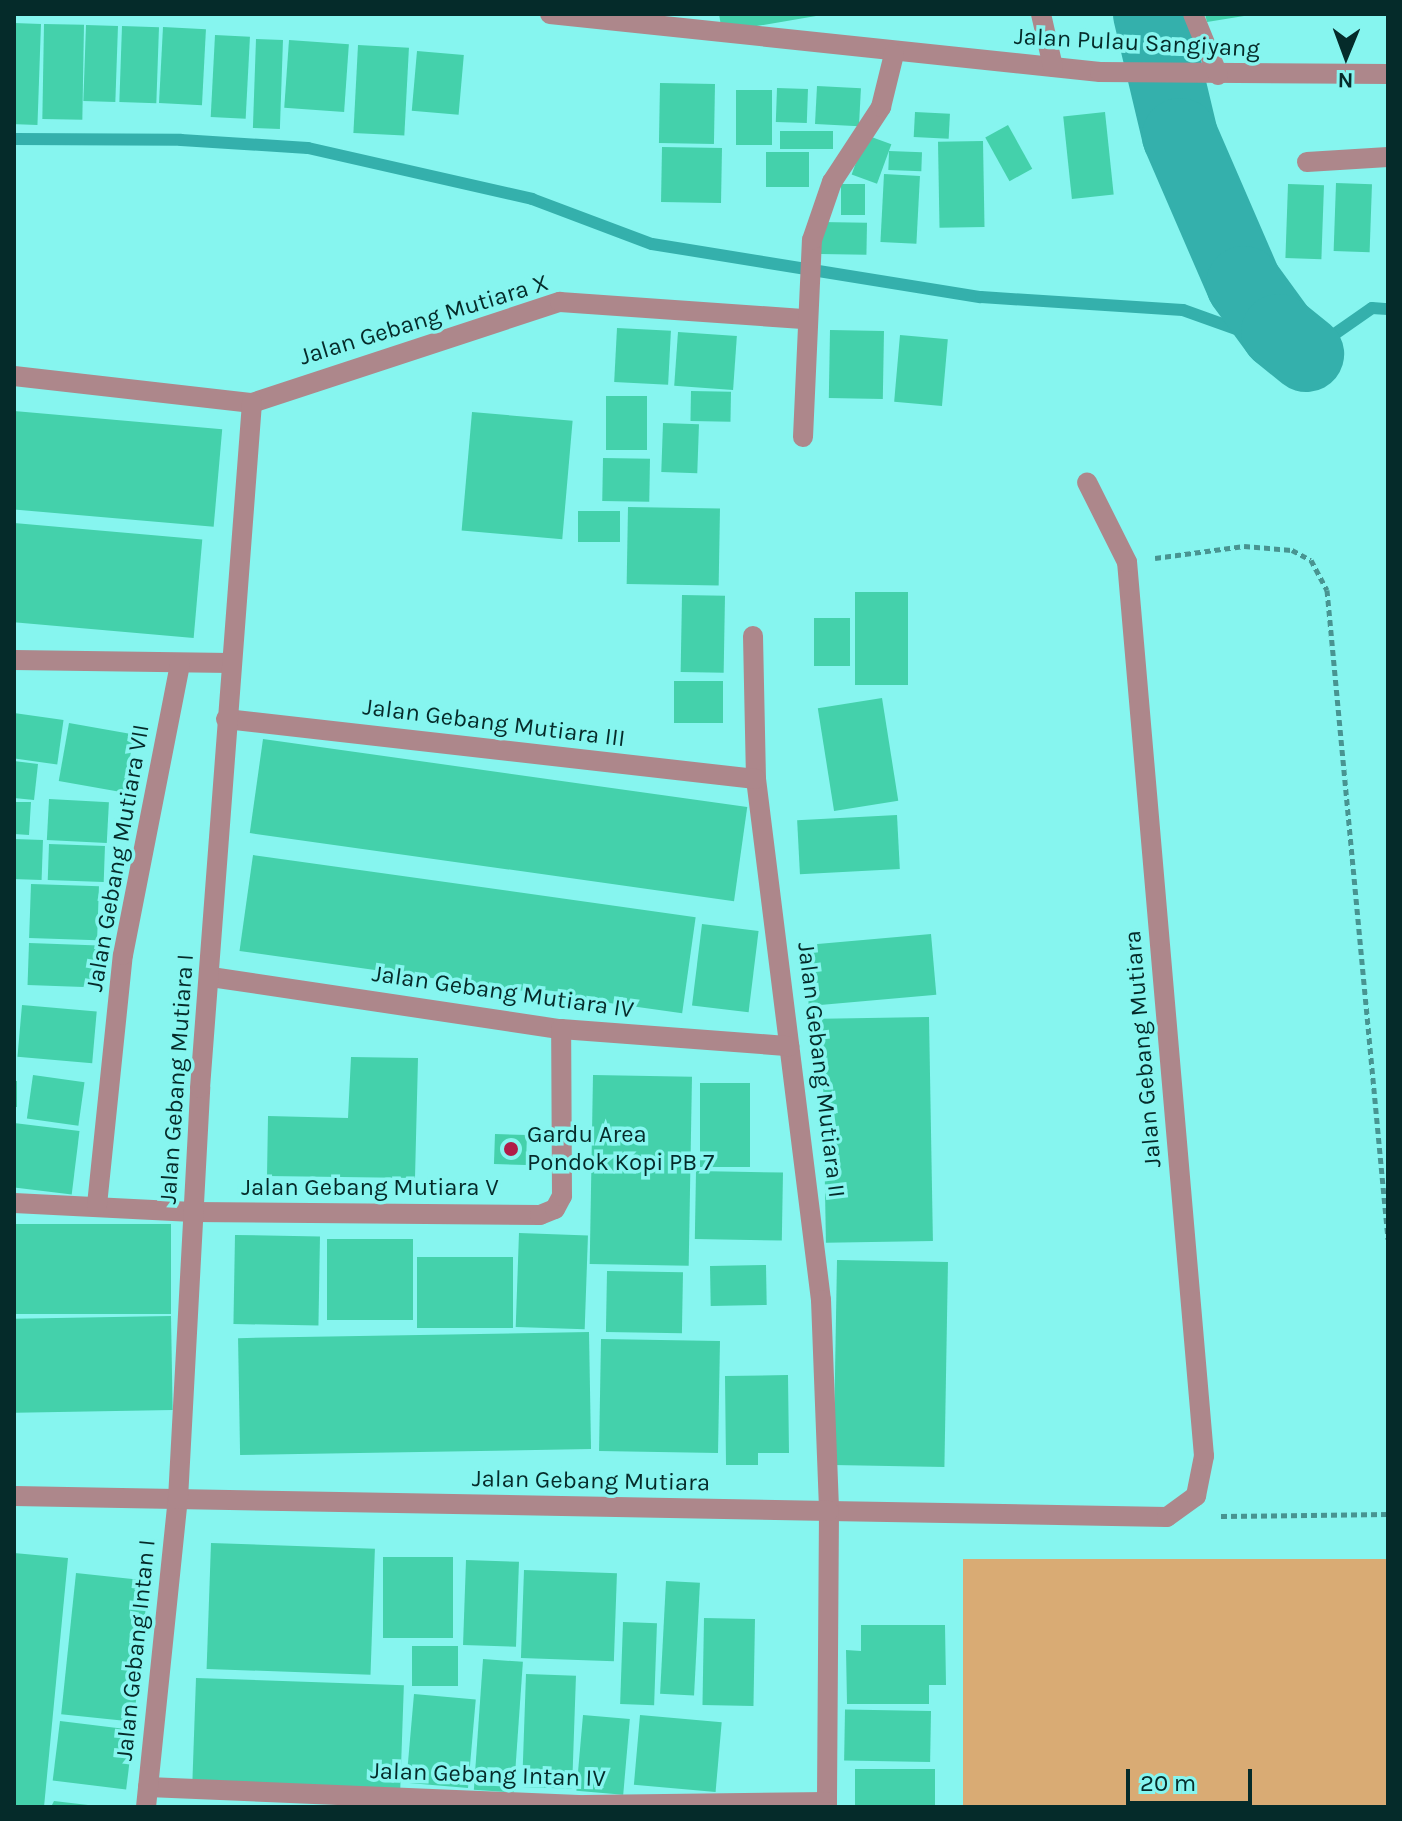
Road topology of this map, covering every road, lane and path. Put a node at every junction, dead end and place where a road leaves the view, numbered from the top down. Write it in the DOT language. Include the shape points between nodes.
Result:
graph roads {
  1 [pos="550,14"];
  2 [pos="1041,14"];
  3 [pos="1193,14"];
  4 [pos="699,22"];
  5 [pos="894,54"];
  6 [pos="1053,67"];
  7 [pos="1388,74"];
  8 [pos="1218,75"];
  9 [pos="1388,157"];
  10 [pos="1307,162"];
  11 [pos="806,315"];
  12 [pos="14,376"];
  13 [pos="252,403"];
  14 [pos="803,437"];
  15 [pos="1087,482"];
  16 [pos="1127,562"];
  17 [pos="753,636"];
  18 [pos="14,660"];
  19 [pos="230,663"];
  20 [pos="180,665"];
  21 [pos="226,719"];
  22 [pos="756,779"];
  23 [pos="211,977"];
  24 [pos="561,1029"];
  25 [pos="789,1046"];
  26 [pos="14,1203"];
  27 [pos="97,1205"];
  28 [pos="193,1212"];
  29 [pos="1388,1239"];
  30 [pos="14,1496"];
  31 [pos="178,1499"];
  32 [pos="829,1511"];
  33 [pos="1388,1514"];
  34 [pos="1167,1517"];
  35 [pos="147,1797"];
  36 [pos="389,1803"];
  37 [pos="827,1804"];
  38 [pos="585,1806"];
  1 -- 4 [label="street, Jalan Pulau Sangiyang"];
  2 -- 6 [label="street"];
  3 -- 8 [label="street"];
  4 -- 5 [label="street, Jalan Pulau Sangiyang"];
  5 -- 6 [label="street, Jalan Pulau Sangiyang"];
  5 -- 11 [label="street" via="881,107 832,182 812,240"];
  6 -- 8 [label="street, Jalan Pulau Sangiyang"];
  7 -- 8 [label="street, Jalan Pulau Sangiyang"];
  9 -- 10 [label="street"];
  11 -- 13 [label="street, Jalan Gebang Mutiara X" via="560,302"];
  11 -- 14 [label="street"];
  12 -- 13 [label="street, Jalan Gebang Mutiara X"];
  13 -- 19 [label="street"];
  15 -- 16 [label="street, Jalan Gebang Mutiara"];
  16 -- 29 [label="path" via="1244,546 1292,550 1311,560 1327,590"];
  16 -- 34 [label="street, Jalan Gebang Mutiara" via="1204,1456 1196,1496"];
  17 -- 22 [label="street, Jalan Gebang Mutiara II"];
  18 -- 20 [label="street"];
  19 -- 20 [label="street"];
  19 -- 21 [label="street, Jalan Gebang Mutiara I"];
  20 -- 27 [label="street, Jalan Gebang Mutiara VII" via="123,955"];
  21 -- 22 [label="street, Jalan Gebang Mutiara III"];
  21 -- 23 [label="street, Jalan Gebang Mutiara I"];
  22 -- 25 [label="street, Jalan Gebang Mutiara II"];
  23 -- 24 [label="street, Jalan Gebang Mutiara IV"];
  23 -- 28 [label="street, Jalan Gebang Mutiara I"];
  24 -- 25 [label="street, Jalan Gebang Mutiara IV"];
  24 -- 28 [label="street, Jalan Gebang Mutiara V" via="564,1180 555,1209 540,1215"];
  25 -- 32 [label="street, Jalan Gebang Mutiara II" via="821,1300"];
  26 -- 27 [label="street"];
  27 -- 28 [label="street"];
  28 -- 31 [label="street, Jalan Gebang Mutiara I"];
  30 -- 31 [label="street, Jalan Gebang Mutiara"];
  31 -- 32 [label="street, Jalan Gebang Mutiara"];
  31 -- 35 [label="street, Jalan Gebang Intan I"];
  32 -- 34 [label="street, Jalan Gebang Mutiara"];
  32 -- 37 [label="street, Jalan Gebang Mutiara II"];
  33 -- 34 [label="path"];
  35 -- 36 [label="street, Jalan Gebang Intan IV"];
  36 -- 38 [label="street, Jalan Gebang Intan IV"];
  37 -- 38 [label="street, Jalan Gebang Intan IV"];
}
